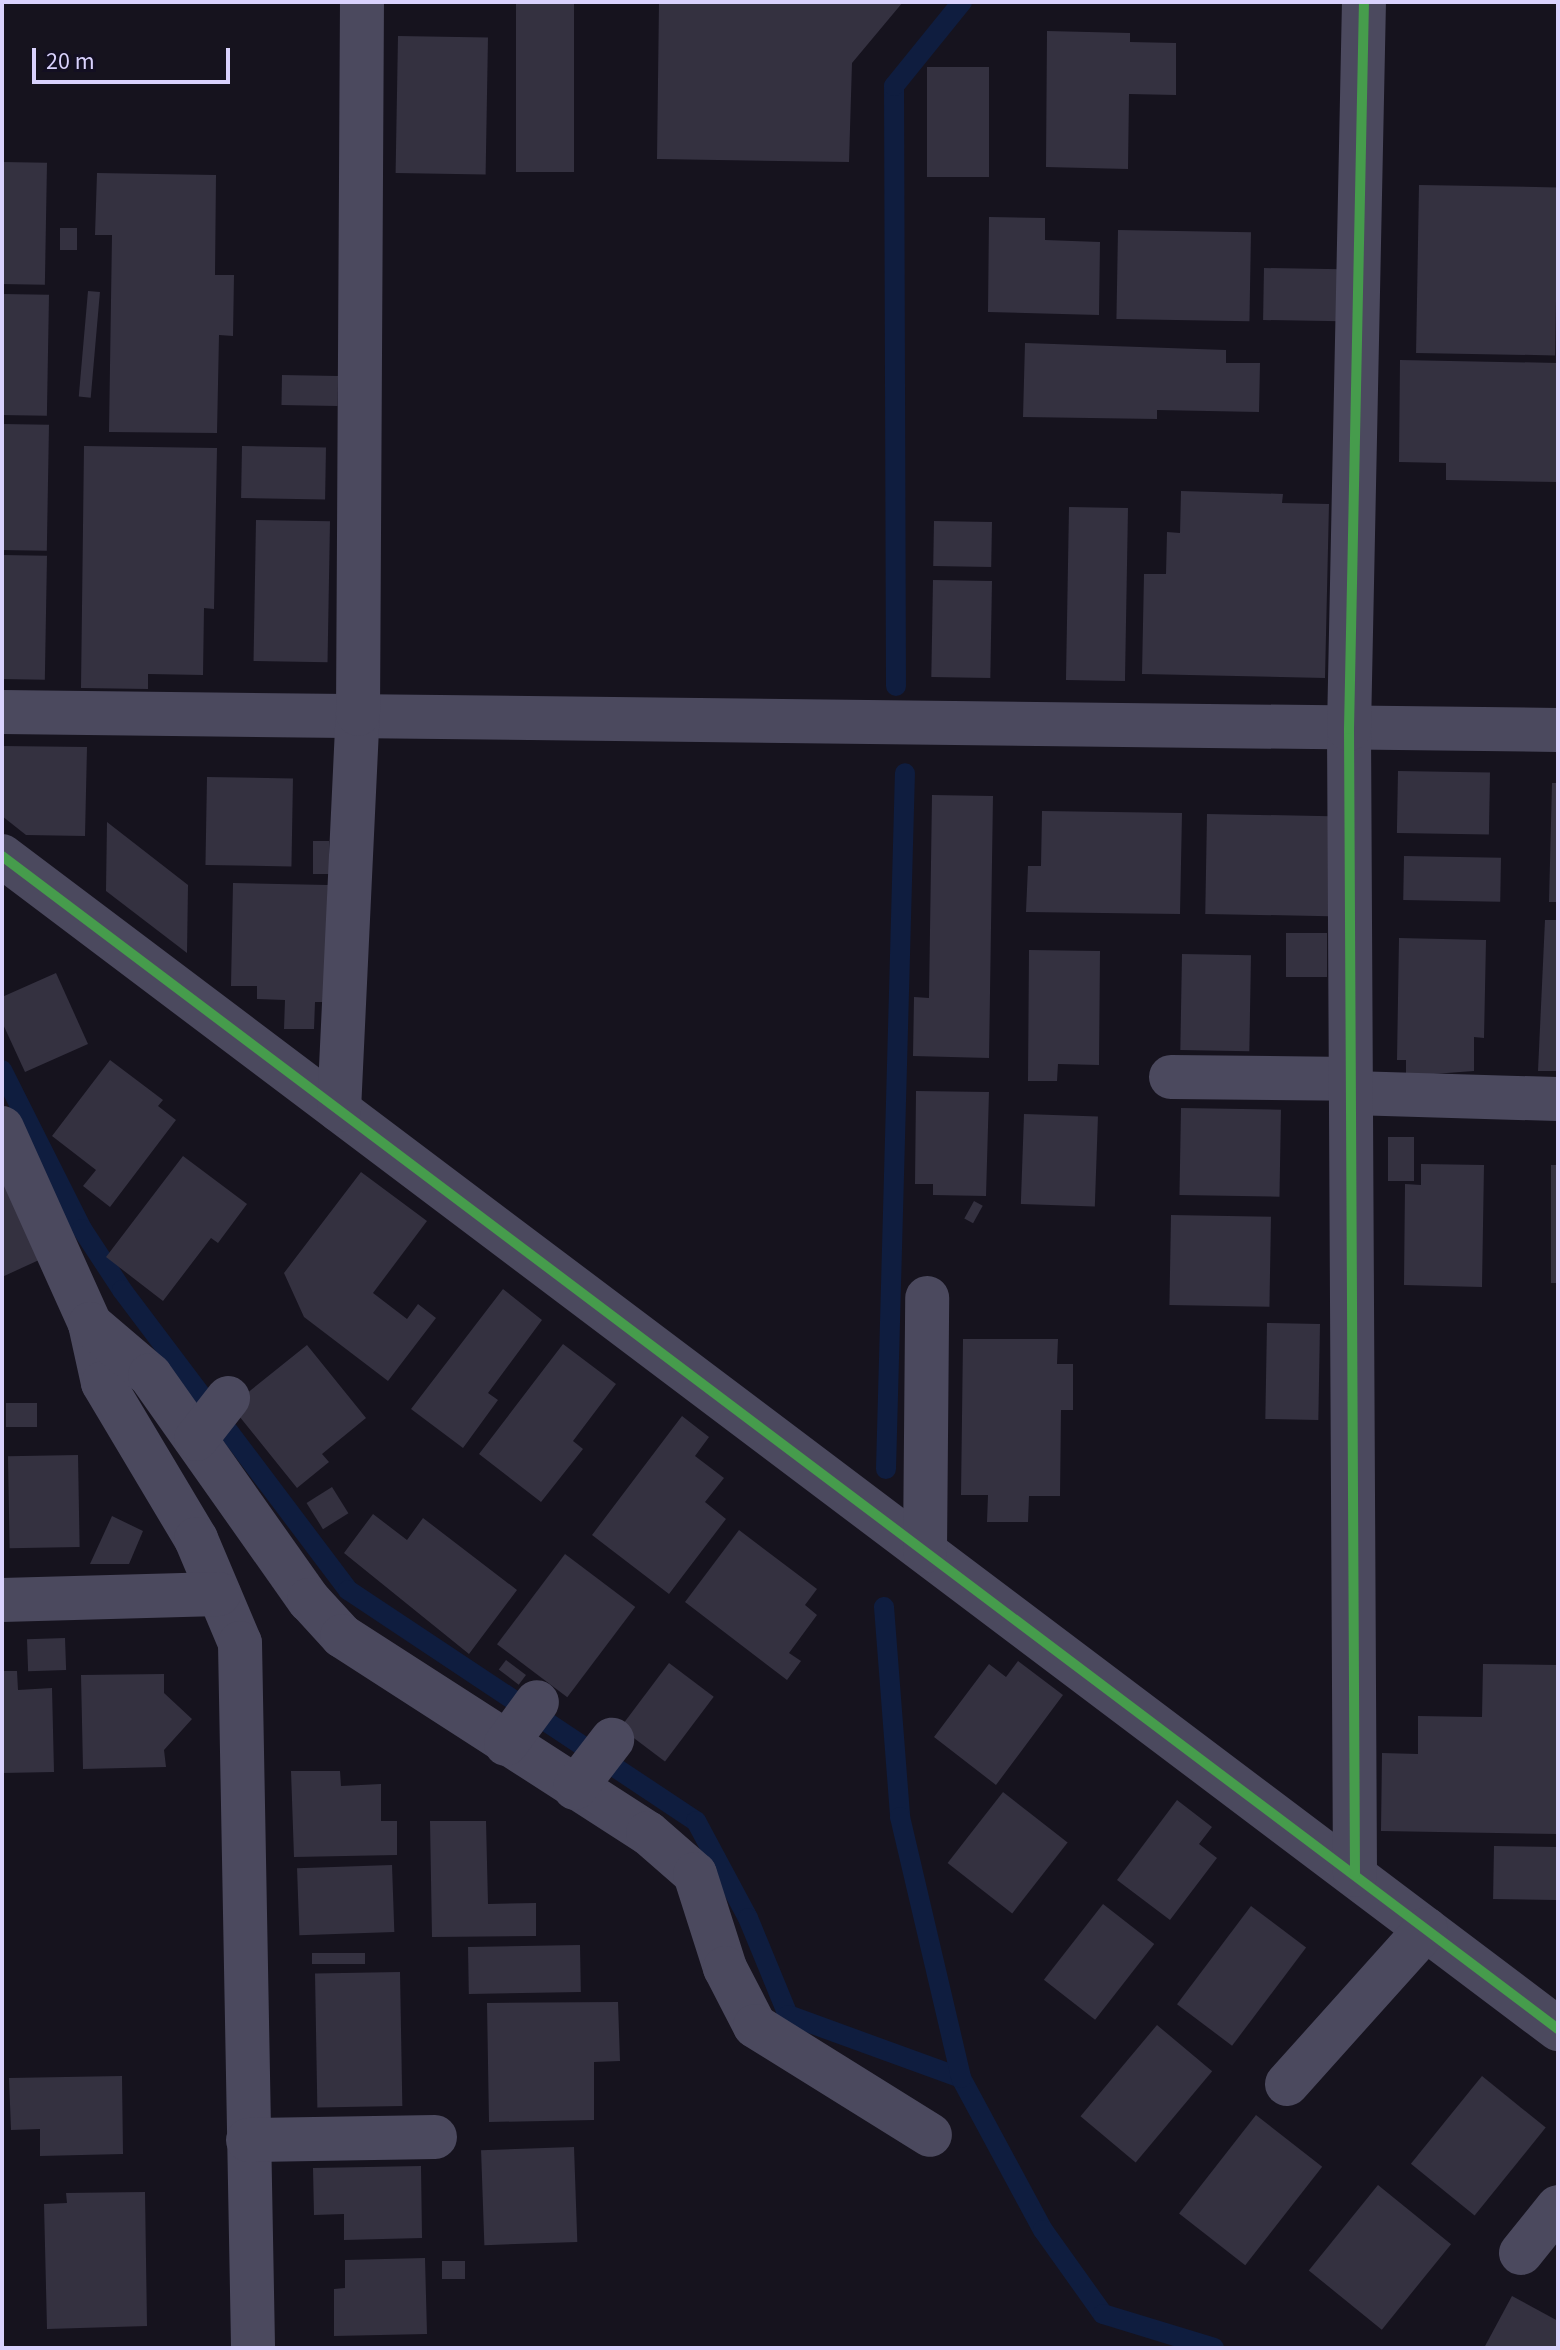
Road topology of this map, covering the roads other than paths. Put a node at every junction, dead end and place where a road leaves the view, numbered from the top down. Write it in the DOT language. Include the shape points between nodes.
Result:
graph roads {
  1 [pos="362,2"];
  2 [pos="1364,2"];
  3 [pos="2,712"];
  4 [pos="358,714"];
  5 [pos="1349,729"];
  6 [pos="1558,730"];
  7 [pos="2,856"];
  8 [pos="1171,1077"];
  9 [pos="1351,1086"];
  10 [pos="1558,1099"];
  11 [pos="339,1110"];
  12 [pos="2,1128"];
  13 [pos="927,1298"];
  14 [pos="90,1324"];
  15 [pos="228,1398"];
  16 [pos="196,1439"];
  17 [pos="925,1551"];
  18 [pos="219,1594"];
  19 [pos="2,1600"];
  20 [pos="537,1702"];
  21 [pos="612,1740"];
  22 [pos="506,1744"];
  23 [pos="575,1788"];
  24 [pos="1355,1875"];
  25 [pos="1426,1929"];
  26 [pos="1558,2029"];
  27 [pos="1287,2084"];
  28 [pos="930,2135"];
  29 [pos="435,2137"];
  30 [pos="248,2140"];
  31 [pos="1558,2207"];
  32 [pos="1521,2253"];
  33 [pos="253,2348"];
  1 -- 4 [label="street"];
  2 -- 5 [label="street"];
  3 -- 4 [label="street"];
  4 -- 5 [label="street"];
  4 -- 11 [label="street"];
  5 -- 6 [label="street"];
  5 -- 9 [label="street"];
  7 -- 11 [label="street"];
  8 -- 9 [label="street"];
  9 -- 10 [label="street"];
  9 -- 24 [label="street"];
  11 -- 17 [label="street"];
  12 -- 14 [label="street"];
  13 -- 17 [label="street"];
  14 -- 16 [label="street" via="150,1375"];
  14 -- 18 [label="street" via="103,1383 196,1539"];
  15 -- 16 [label="street"];
  16 -- 22 [label="street" via="309,1600 342,1636"];
  17 -- 24 [label="street"];
  18 -- 19 [label="street"];
  18 -- 30 [label="street" via="240,1643"];
  20 -- 22 [label="street"];
  21 -- 23 [label="street"];
  22 -- 23 [label="street"];
  23 -- 28 [label="street" via="648,1833 695,1874 725,1968 755,2026"];
  24 -- 25 [label="street"];
  25 -- 26 [label="street"];
  25 -- 27 [label="street"];
  29 -- 30 [label="street"];
  30 -- 33 [label="street"];
  31 -- 32 [label="street"];
}
